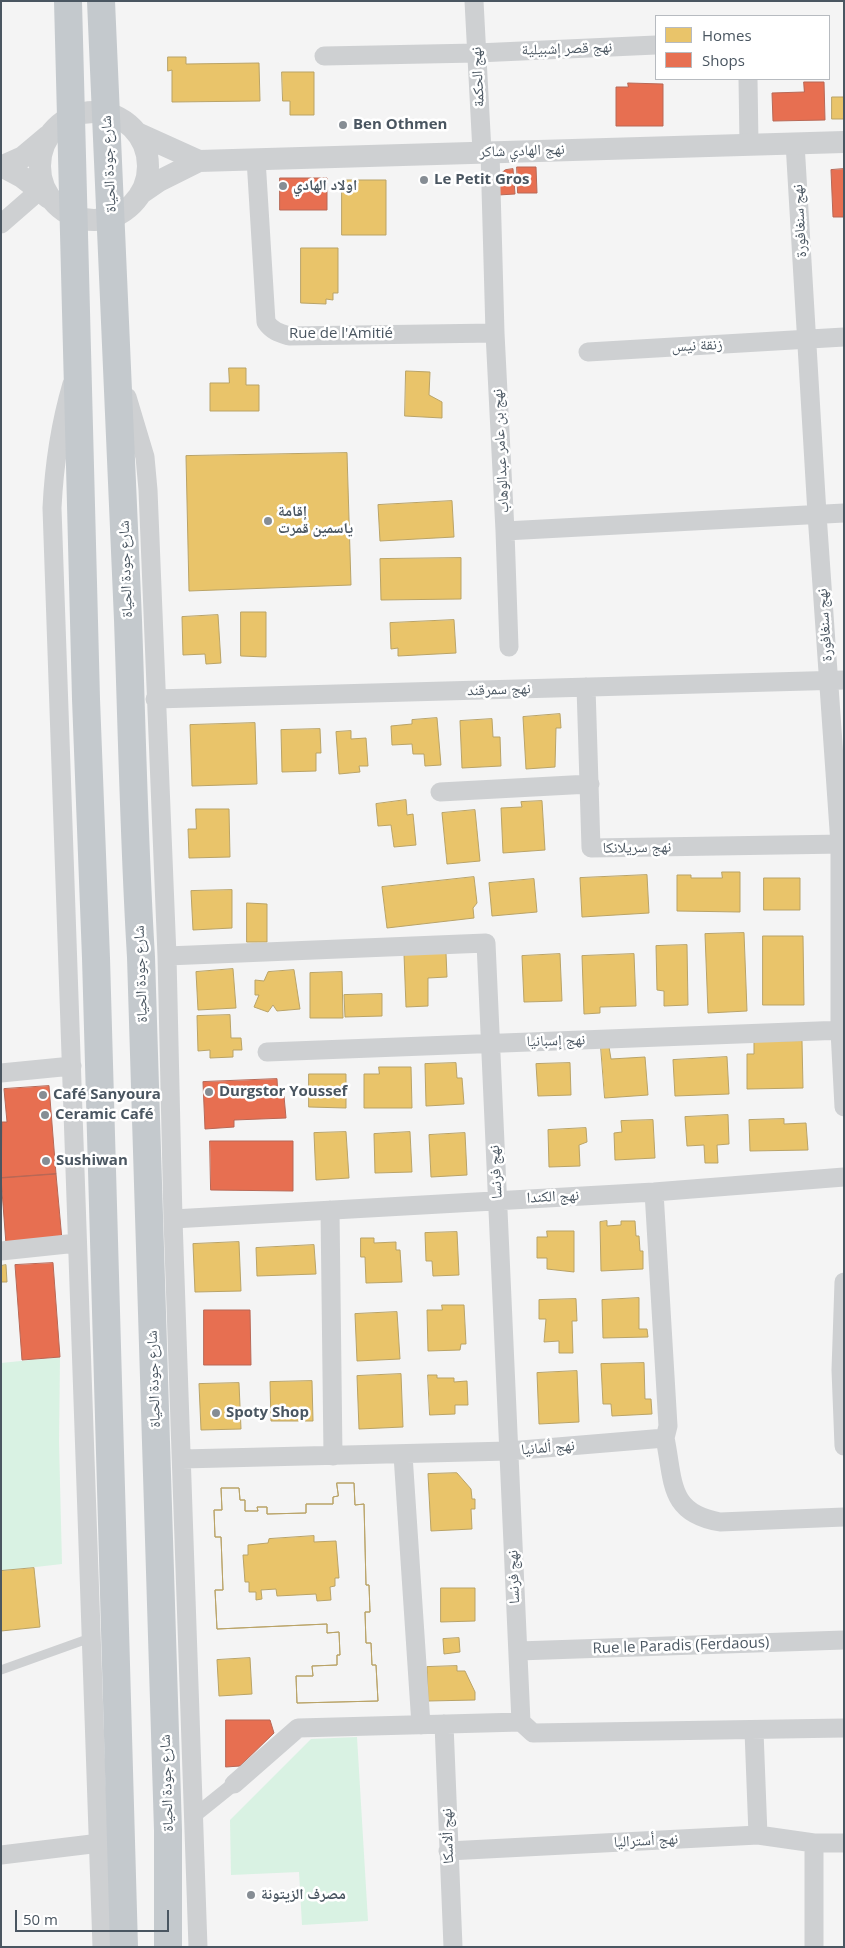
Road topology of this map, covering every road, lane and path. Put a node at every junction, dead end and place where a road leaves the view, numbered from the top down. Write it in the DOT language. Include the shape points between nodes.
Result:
graph roads {
  1 [pos="68,1"];
  2 [pos="101,1"];
  3 [pos="474,1"];
  4 [pos="655,45"];
  5 [pos="478,53"];
  6 [pos="324,56"];
  7 [pos="748,80"];
  8 [pos="107,114"];
  9 [pos="63,122"];
  10 [pos="136,133"];
  11 [pos="844,142"];
  12 [pos="795,143"];
  13 [pos="750,144"];
  14 [pos="486,152"];
  15 [pos="256,159"];
  16 [pos="200,161"];
  17 [pos="2,166"];
  18 [pos="140,194"];
  19 [pos="56,203"];
  20 [pos="112,217"];
  21 [pos="1,224"];
  22 [pos="495,333"];
  23 [pos="844,337"];
  24 [pos="807,340"];
  25 [pos="588,352"];
  26 [pos="79,358"];
  27 [pos="118,370"];
  28 [pos="844,513"];
  29 [pos="817,514"];
  30 [pos="505,531"];
  31 [pos="509,647"];
  32 [pos="837,681"];
  33 [pos="586,687"];
  34 [pos="155,700"];
  35 [pos="590,784"];
  36 [pos="440,792"];
  37 [pos="842,844"];
  38 [pos="166,956"];
  39 [pos="842,1030"];
  40 [pos="491,1043"];
  41 [pos="267,1052"];
  42 [pos="72,1066"];
  43 [pos="1,1073"];
  44 [pos="844,1107"];
  45 [pos="844,1177"];
  46 [pos="654,1192"];
  47 [pos="498,1201"];
  48 [pos="330,1210"];
  49 [pos="173,1219"];
  50 [pos="77,1243"];
  51 [pos="1,1252"];
  52 [pos="844,1282"];
  53 [pos="842,1369"];
  54 [pos="665,1438"];
  55 [pos="844,1446"];
  56 [pos="509,1451"];
  57 [pos="402,1455"];
  58 [pos="333,1456"];
  59 [pos="182,1459"];
  60 [pos="844,1517"];
  61 [pos="93,1637"];
  62 [pos="844,1640"];
  63 [pos="518,1651"];
  64 [pos="1,1670"];
  65 [pos="521,1722"];
  66 [pos="444,1724"];
  67 [pos="421,1725"];
  68 [pos="844,1728"];
  69 [pos="754,1731"];
  70 [pos="234,1784"];
  71 [pos="193,1817"];
  72 [pos="758,1835"];
  73 [pos="100,1843"];
  74 [pos="814,1843"];
  75 [pos="844,1843"];
  76 [pos="448,1851"];
  77 [pos="1,1856"];
  78 [pos="102,1947"];
  79 [pos="124,1947"];
  80 [pos="168,1947"];
  81 [pos="198,1947"];
  82 [pos="453,1947"];
  83 [pos="814,1947"];
  1 -- 9 [label="highway"];
  2 -- 8 [label="highway, شارع جودة الحياة"];
  3 -- 5 [label="street, نهج الحكمة"];
  4 -- 5 [label="street, نهج قصر إشبيلية"];
  5 -- 6 [label="street, نهج قصر إشبيلية"];
  5 -- 14 [label="street, نهج الحكمة"];
  7 -- 13 [label="street"];
  8 -- 9 [label="street" via="88,112"];
  8 -- 10 [label="street" via="123,121"];
  8 -- 20 [label="highway, شارع جودة الحياة"];
  9 -- 17 [label="street" via="23,157"];
  9 -- 19 [label="highway"];
  10 -- 16 [label="street"];
  10 -- 18 [label="street" via="148,163"];
  11 -- 12 [label="street, نهج الهادي شاكر"];
  12 -- 13 [label="street, نهج الهادي شاكر"];
  12 -- 24 [label="street, نهج سنغافورة"];
  13 -- 14 [label="street, نهج الهادي شاكر"];
  14 -- 15 [label="street, نهج الهادي شاكر"];
  14 -- 22 [label="street, نهج بن عامر عبدالوهاب"];
  15 -- 16 [label="street, نهج الهادي شاكر"];
  15 -- 22 [label="street, Rue de l'Amitié" via="266,322 270,328 289,336"];
  16 -- 18 [label="street" via="158,181"];
  17 -- 19 [label="street"];
  18 -- 20 [label="street" via="128,208"];
  19 -- 20 [label="street" via="92,220"];
  19 -- 21 [label="street"];
  19 -- 26 [label="highway"];
  20 -- 27 [label="highway, شارع جودة الحياة"];
  22 -- 30 [label="street, نهج بن عامر عبدالوهاب"];
  23 -- 24 [label="street, زنقة نيس"];
  24 -- 25 [label="street, زنقة نيس"];
  24 -- 29 [label="street, نهج سنغافورة"];
  26 -- 42 [label="street" via="65,409 52,508"];
  26 -- 79 [label="highway" via="86,699 98,998"];
  27 -- 34 [label="street" via="145,458"];
  27 -- 80 [label="highway, شارع جودة الحياة" via="133,828 141,956 168,1810"];
  28 -- 29 [label="street, نهج بن عامر عبدالوهاب"];
  29 -- 30 [label="street, نهج بن عامر عبدالوهاب"];
  29 -- 32 [label="street, نهج سنغافورة"];
  30 -- 31 [label="street"];
  32 -- 33 [label="street, نهج سمرقند"];
  32 -- 37 [label="street, نهج سنغافورة"];
  33 -- 34 [label="street, نهج سمرقند"];
  33 -- 35 [label="street, نهج سريلانكا"];
  34 -- 38 [label="street"];
  35 -- 36 [label="street"];
  35 -- 37 [label="street, نهج سريلانكا" via="591,848"];
  37 -- 39 [label="street, نهج سنغافورة"];
  38 -- 40 [label="street, نهج فرنسا" via="486,943"];
  38 -- 49 [label="street"];
  39 -- 40 [label="street, نهج إسبانيا"];
  39 -- 44 [label="street, نهج سنغافورة"];
  40 -- 41 [label="street, نهج إسبانيا"];
  40 -- 47 [label="street, نهج فرنسا"];
  42 -- 43 [label="street"];
  42 -- 50 [label="street"];
  45 -- 46 [label="street, نهج الكندا"];
  46 -- 47 [label="street, نهج الكندا"];
  46 -- 54 [label="street" via="668,1426"];
  47 -- 48 [label="street, نهج الكندا"];
  47 -- 56 [label="street, نهج فرنسا"];
  48 -- 49 [label="street, نهج الكندا"];
  48 -- 58 [label="street"];
  49 -- 59 [label="street"];
  50 -- 51 [label="street"];
  50 -- 61 [label="street"];
  52 -- 53 [label="street"];
  53 -- 55 [label="street"];
  54 -- 56 [label="street, نهج ألمانيا"];
  54 -- 60 [label="street" via="677,1496 686,1510 702,1519 720,1522"];
  56 -- 57 [label="street, نهج ألمانيا"];
  56 -- 63 [label="street, نهج فرنسا"];
  57 -- 58 [label="street, نهج ألمانيا"];
  57 -- 67 [label="street"];
  58 -- 59 [label="street, نهج ألمانيا"];
  59 -- 71 [label="street"];
  61 -- 64 [label="lane"];
  61 -- 73 [label="street"];
  62 -- 63 [label="street, Rue le Paradis (Ferdaous)"];
  63 -- 65 [label="street, نهج فرنسا"];
  65 -- 66 [label="street"];
  65 -- 69 [label="street" via="534,1732"];
  66 -- 67 [label="street"];
  66 -- 76 [label="street, نهج ألاسكا"];
  67 -- 70 [label="street" via="298,1728"];
  68 -- 69 [label="street"];
  69 -- 72 [label="street"];
  70 -- 71 [label="street"];
  71 -- 81 [label="street"];
  72 -- 74 [label="street, نهج أستراليا"];
  72 -- 76 [label="street, نهج أستراليا"];
  73 -- 77 [label="street"];
  73 -- 78 [label="street"];
  74 -- 75 [label="street, نهج أستراليا"];
  74 -- 83 [label="street"];
  76 -- 82 [label="street, نهج ألاسكا"];
}
